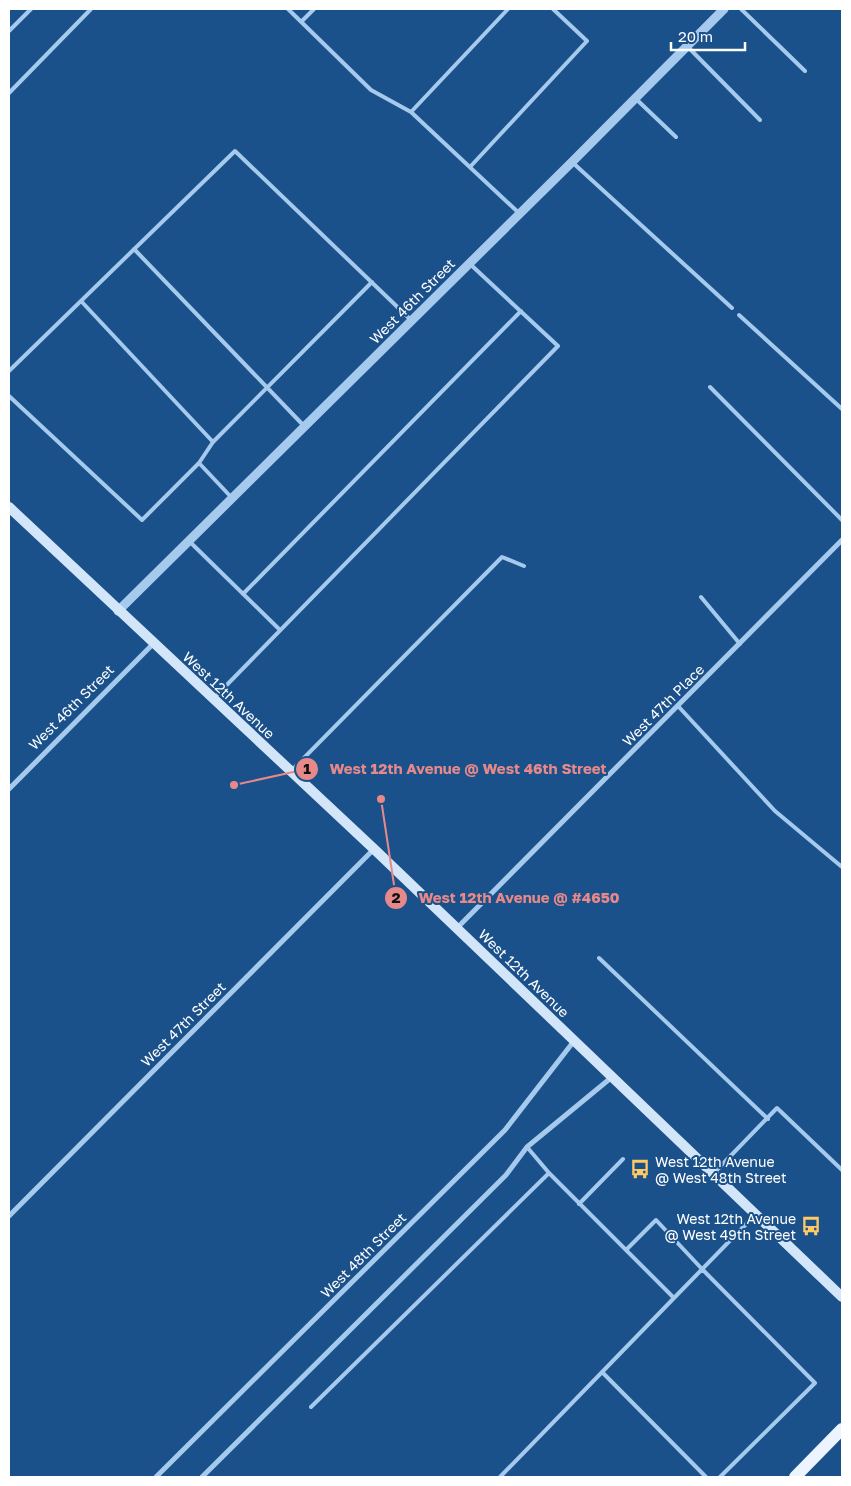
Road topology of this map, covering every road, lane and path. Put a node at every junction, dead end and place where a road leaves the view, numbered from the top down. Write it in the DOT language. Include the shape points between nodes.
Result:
graph roads {
  1 [pos="31,9"];
  2 [pos="91,9"];
  3 [pos="288,9"];
  4 [pos="314,9"];
  5 [pos="508,9"];
  6 [pos="553,9"];
  7 [pos="723,9"];
  8 [pos="741,9"];
  9 [pos="302,21"];
  10 [pos="9,31"];
  11 [pos="687,46"];
  12 [pos="805,71"];
  13 [pos="9,94"];
  14 [pos="636,98"];
  15 [pos="411,112"];
  16 [pos="760,120"];
  17 [pos="676,137"];
  18 [pos="572,162"];
  19 [pos="470,167"];
  20 [pos="520,214"];
  21 [pos="134,249"];
  22 [pos="470,264"];
  23 [pos="372,282"];
  24 [pos="81,301"];
  25 [pos="732,308"];
  26 [pos="522,312"];
  27 [pos="740,315"];
  28 [pos="412,321"];
  29 [pos="9,371"];
  30 [pos="266,387"];
  31 [pos="710,387"];
  32 [pos="9,396"];
  33 [pos="842,409"];
  34 [pos="305,427"];
  35 [pos="213,442"];
  36 [pos="199,463"];
  37 [pos="232,498"];
  38 [pos="9,507"];
  39 [pos="842,520"];
  40 [pos="842,540"];
  41 [pos="189,541"];
  42 [pos="524,566"];
  43 [pos="243,594"];
  44 [pos="701,597"];
  45 [pos="118,611"];
  46 [pos="280,630"];
  47 [pos="153,644"];
  48 [pos="740,644"];
  49 [pos="213,699"];
  50 [pos="678,706"];
  51 [pos="291,771"];
  52 [pos="9,789"];
  53 [pos="374,849"];
  54 [pos="842,867"];
  55 [pos="458,928"];
  56 [pos="599,958"];
  57 [pos="574,1040"];
  58 [pos="612,1076"];
  59 [pos="768,1119"];
  60 [pos="527,1147"];
  61 [pos="623,1160"];
  62 [pos="842,1170"];
  63 [pos="713,1173"];
  64 [pos="549,1174"];
  65 [pos="579,1204"];
  66 [pos="755,1214"];
  67 [pos="9,1216"];
  68 [pos="626,1250"];
  69 [pos="702,1269"];
  70 [pos="842,1297"];
  71 [pos="674,1298"];
  72 [pos="602,1372"];
  73 [pos="311,1407"];
  74 [pos="842,1429"];
  75 [pos="156,1477"];
  76 [pos="202,1477"];
  77 [pos="500,1477"];
  78 [pos="706,1477"];
  79 [pos="720,1477"];
  80 [pos="795,1477"];
  1 -- 10 [label="lane"];
  2 -- 13 [label="lane"];
  3 -- 9 [label="lane"];
  4 -- 9 [label="lane"];
  5 -- 15 [label="lane"];
  6 -- 19 [label="lane" via="587,41"];
  7 -- 11 [label="street, West 46th Street"];
  8 -- 12 [label="lane"];
  9 -- 15 [label="lane" via="371,90"];
  11 -- 14 [label="street, West 46th Street"];
  11 -- 16 [label="lane"];
  14 -- 17 [label="lane"];
  14 -- 18 [label="street, West 46th Street"];
  15 -- 19 [label="lane"];
  18 -- 20 [label="street, West 46th Street"];
  18 -- 25 [label="lane"];
  19 -- 20 [label="lane"];
  20 -- 22 [label="street, West 46th Street"];
  21 -- 23 [label="lane" via="235,151"];
  21 -- 24 [label="lane"];
  21 -- 30 [label="lane"];
  22 -- 26 [label="lane"];
  22 -- 28 [label="street, West 46th Street"];
  23 -- 28 [label="lane"];
  23 -- 30 [label="lane"];
  24 -- 29 [label="lane"];
  24 -- 35 [label="lane"];
  26 -- 43 [label="lane"];
  26 -- 46 [label="lane" via="558,346"];
  27 -- 33 [label="lane"];
  28 -- 34 [label="street, West 46th Street"];
  30 -- 34 [label="lane"];
  30 -- 35 [label="lane"];
  31 -- 39 [label="lane"];
  32 -- 36 [label="lane" via="142,520"];
  34 -- 37 [label="street, West 46th Street"];
  35 -- 36 [label="lane"];
  36 -- 37 [label="lane"];
  37 -- 41 [label="street, West 46th Street"];
  38 -- 45 [label="main road, West 12th Avenue"];
  40 -- 48 [label="street, West 47th Place"];
  41 -- 43 [label="lane"];
  41 -- 45 [label="street, West 46th Street"];
  42 -- 51 [label="lane" via="502,556"];
  43 -- 46 [label="lane"];
  44 -- 48 [label="lane"];
  45 -- 47 [label="main road, West 12th Avenue"];
  46 -- 49 [label="lane"];
  47 -- 49 [label="main road, West 12th Avenue"];
  47 -- 52 [label="street, West 46th Street"];
  48 -- 50 [label="street, West 47th Place"];
  49 -- 51 [label="main road, West 12th Avenue"];
  50 -- 54 [label="lane" via="775,811"];
  50 -- 55 [label="street, West 47th Place"];
  51 -- 53 [label="main road, West 12th Avenue"];
  53 -- 55 [label="main road, West 12th Avenue"];
  53 -- 67 [label="street, West 47th Street"];
  55 -- 57 [label="main road, West 12th Avenue"];
  56 -- 59 [label="lane"];
  57 -- 58 [label="main road, West 12th Avenue"];
  57 -- 75 [label="street, West 48th Street" via="505,1130"];
  58 -- 60 [label="street"];
  58 -- 63 [label="main road, West 12th Avenue"];
  59 -- 62 [label="lane" via="778,1108"];
  59 -- 63 [label="lane"];
  60 -- 64 [label="lane"];
  60 -- 76 [label="street" via="506,1175"];
  61 -- 65 [label="lane"];
  63 -- 66 [label="main road, West 12th Avenue"];
  64 -- 65 [label="lane"];
  64 -- 73 [label="lane"];
  65 -- 68 [label="lane"];
  66 -- 69 [label="lane"];
  66 -- 70 [label="main road, West 12th Avenue"];
  68 -- 69 [label="lane" via="656,1220"];
  68 -- 71 [label="lane"];
  69 -- 71 [label="lane"];
  69 -- 79 [label="lane" via="815,1383"];
  71 -- 72 [label="lane"];
  72 -- 77 [label="lane"];
  72 -- 78 [label="lane"];
  74 -- 80 [label="main road"];
}
